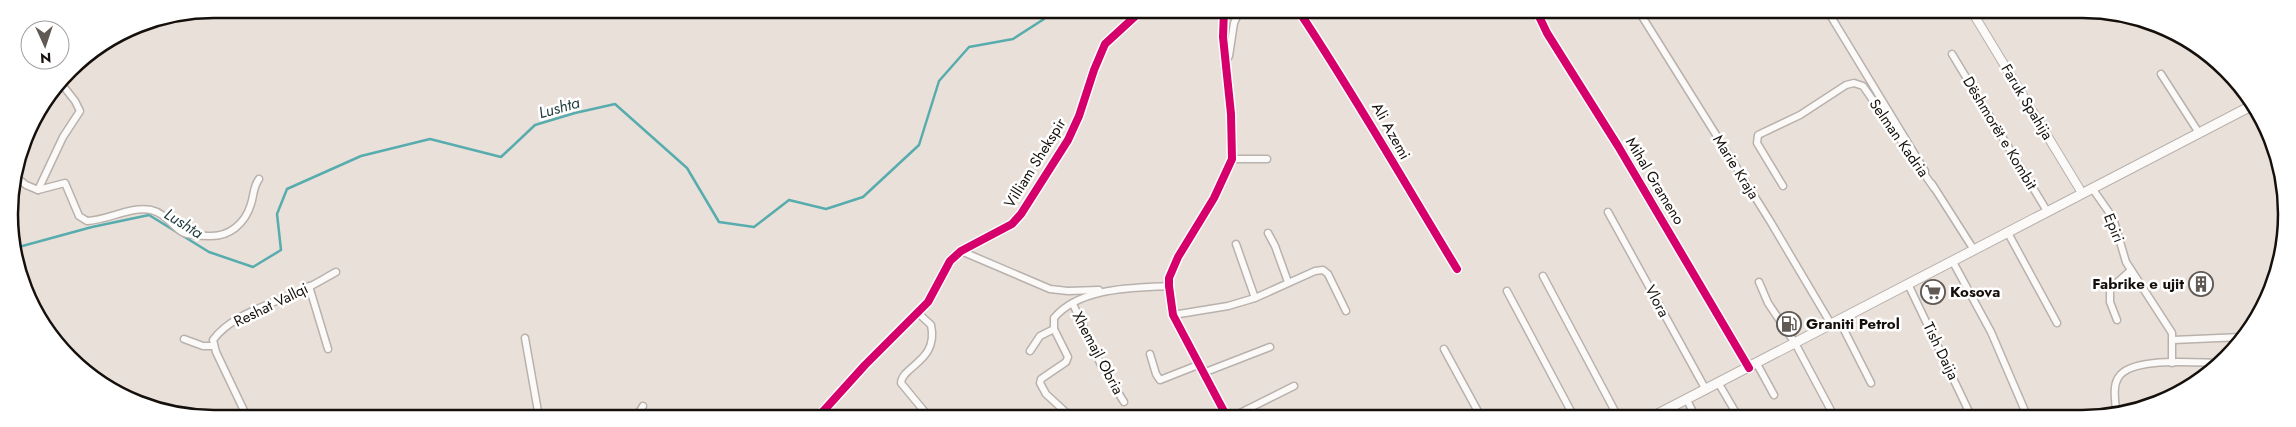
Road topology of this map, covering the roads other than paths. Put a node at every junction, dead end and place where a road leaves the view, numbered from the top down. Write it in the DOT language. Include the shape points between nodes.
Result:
graph roads {
  1 [pos="1133,18"];
  2 [pos="1224,18"];
  3 [pos="1236,18"];
  4 [pos="1303,18"];
  5 [pos="1540,18"];
  6 [pos="1643,18"];
  7 [pos="1832,18"];
  8 [pos="1976,18"];
  9 [pos="1952,54"];
  10 [pos="1226,60"];
  11 [pos="2161,74"];
  12 [pos="64,87"];
  13 [pos="2247,108"];
  14 [pos="2199,133"];
  15 [pos="1232,159"];
  16 [pos="1267,159"];
  17 [pos="259,179"];
  18 [pos="20,180"];
  19 [pos="1783,186"];
  20 [pos="1934,188"];
  21 [pos="2092,188"];
  22 [pos="38,190"];
  23 [pos="2082,193"];
  24 [pos="1608,212"];
  25 [pos="2047,212"];
  26 [pos="1268,233"];
  27 [pos="2008,233"];
  28 [pos="1236,244"];
  29 [pos="1974,250"];
  30 [pos="961,251"];
  31 [pos="1953,262"];
  32 [pos="1457,269"];
  33 [pos="2132,270"];
  34 [pos="336,272"];
  35 [pos="1543,276"];
  36 [pos="1288,282"];
  37 [pos="1759,282"];
  38 [pos="1908,284"];
  39 [pos="309,286"];
  40 [pos="1169,286"];
  41 [pos="1507,291"];
  42 [pos="1101,292"];
  43 [pos="1254,298"];
  44 [pos="1073,304"];
  45 [pos="1346,311"];
  46 [pos="918,313"];
  47 [pos="1173,315"];
  48 [pos="2117,320"];
  49 [pos="1835,322"];
  50 [pos="2057,323"];
  51 [pos="1054,329"];
  52 [pos="2235,337"];
  53 [pos="525,338"];
  54 [pos="184,339"];
  55 [pos="2174,340"];
  56 [pos="1795,343"];
  57 [pos="214,346"];
  58 [pos="1270,347"];
  59 [pos="328,349"];
  60 [pos="1444,350"];
  61 [pos="1030,351"];
  62 [pos="1150,354"];
  63 [pos="2172,363"];
  64 [pos="2210,363"];
  65 [pos="1198,365"];
  66 [pos="1753,366"];
  67 [pos="1203,373"];
  68 [pos="1871,383"];
  69 [pos="1719,384"];
  70 [pos="1294,386"];
  71 [pos="1706,390"];
  72 [pos="1774,395"];
  73 [pos="1687,400"];
  74 [pos="1124,402"];
  75 [pos="643,406"];
  76 [pos="2116,407"];
  77 [pos="243,410"];
  78 [pos="538,410"];
  79 [pos="640,410"];
  80 [pos="824,410"];
  81 [pos="922,410"];
  82 [pos="1063,410"];
  83 [pos="1223,410"];
  84 [pos="1246,410"];
  85 [pos="1477,410"];
  86 [pos="1570,410"];
  87 [pos="1614,410"];
  88 [pos="1673,410"];
  89 [pos="1692,410"];
  90 [pos="1734,410"];
  91 [pos="1832,410"];
  92 [pos="1968,410"];
  93 [pos="2025,410"];
  1 -- 30 [label="street, Villiam Shekspir" via="1105,44 1068,140 1021,214 1012,224"];
  2 -- 10 [label="street"];
  3 -- 10 [label="street"];
  4 -- 32 [label="street, Ali Azemi" via="1363,109"];
  5 -- 66 [label="street, Mihal Grameno"];
  6 -- 49 [label="street, Marie Kraja"];
  7 -- 20 [label="street, Selman Kadria" via="1915,151"];
  8 -- 23 [label="street, Faruk Spahija"];
  9 -- 25 [label="street, Dëshmorët e Kombit"];
  10 -- 15 [label="street"];
  11 -- 14 [label="street"];
  12 -- 22 [label="street" via="80,112 63,137"];
  13 -- 14 [label="main road"];
  14 -- 21 [label="main road"];
  15 -- 16 [label="street"];
  15 -- 40 [label="street" via="1214,198 1178,257"];
  17 -- 22 [label="street" via="246,215 227,234 215,236 184,232 162,214 150,210 87,221 79,216 65,183"];
  18 -- 22 [label="street"];
  19 -- 20 [label="street, Selman Kadria" via="1757,143 1758,135 1854,83 1862,86 1871,97"];
  20 -- 29 [label="street, Selman Kadria"];
  21 -- 23 [label="main road"];
  21 -- 33 [label="street, Epiri" via="2113,218 2126,262"];
  23 -- 25 [label="main road"];
  24 -- 71 [label="street, Vlora"];
  25 -- 27 [label="main road"];
  26 -- 36 [label="street"];
  27 -- 29 [label="main road"];
  27 -- 50 [label="street"];
  28 -- 43 [label="street"];
  29 -- 31 [label="main road"];
  30 -- 42 [label="street" via="1050,289"];
  30 -- 46 [label="street, Villiam Shekspir" via="950,261"];
  31 -- 38 [label="main road"];
  31 -- 93 [label="street" via="1991,332"];
  33 -- 48 [label="street" via="2110,289 2110,302"];
  33 -- 55 [label="street, Epiri"];
  34 -- 39 [label="street, Reshat Vallqi"];
  35 -- 87 [label="street"];
  36 -- 43 [label="street"];
  36 -- 45 [label="street" via="1323,270"];
  37 -- 56 [label="street" via="1768,303"];
  38 -- 49 [label="main road"];
  38 -- 92 [label="street, Tish Daija"];
  39 -- 57 [label="street, Reshat Vallqi" via="250,312 218,334 213,340"];
  39 -- 59 [label="street"];
  40 -- 42 [label="street"];
  40 -- 47 [label="street"];
  41 -- 86 [label="street"];
  42 -- 44 [label="street"];
  43 -- 47 [label="street" via="1213,310"];
  44 -- 51 [label="street" via="1054,318"];
  44 -- 74 [label="street, Xhemajl Obria" via="1101,365"];
  46 -- 80 [label="street, Villiam Shekspir"];
  46 -- 81 [label="street" via="930,324 931,344 901,383"];
  47 -- 65 [label="street"];
  49 -- 56 [label="main road"];
  49 -- 68 [label="street, Marie Kraja"];
  51 -- 61 [label="street" via="1040,336"];
  51 -- 82 [label="street" via="1068,357 1040,383 1046,394"];
  52 -- 55 [label="street"];
  53 -- 78 [label="street"];
  54 -- 57 [label="street" via="202,346"];
  55 -- 63 [label="street"];
  56 -- 66 [label="main road"];
  56 -- 91 [label="street"];
  57 -- 77 [label="street"];
  58 -- 67 [label="street"];
  60 -- 85 [label="street"];
  62 -- 65 [label="street" via="1160,380"];
  63 -- 64 [label="street"];
  63 -- 76 [label="street" via="2139,365 2123,372 2116,382"];
  65 -- 67 [label="street"];
  66 -- 69 [label="main road"];
  66 -- 72 [label="street"];
  67 -- 83 [label="street"];
  69 -- 71 [label="main road"];
  69 -- 90 [label="street"];
  70 -- 84 [label="street"];
  71 -- 73 [label="main road"];
  73 -- 88 [label="main road"];
  73 -- 89 [label="street"];
  75 -- 79 [label="street"];
}
